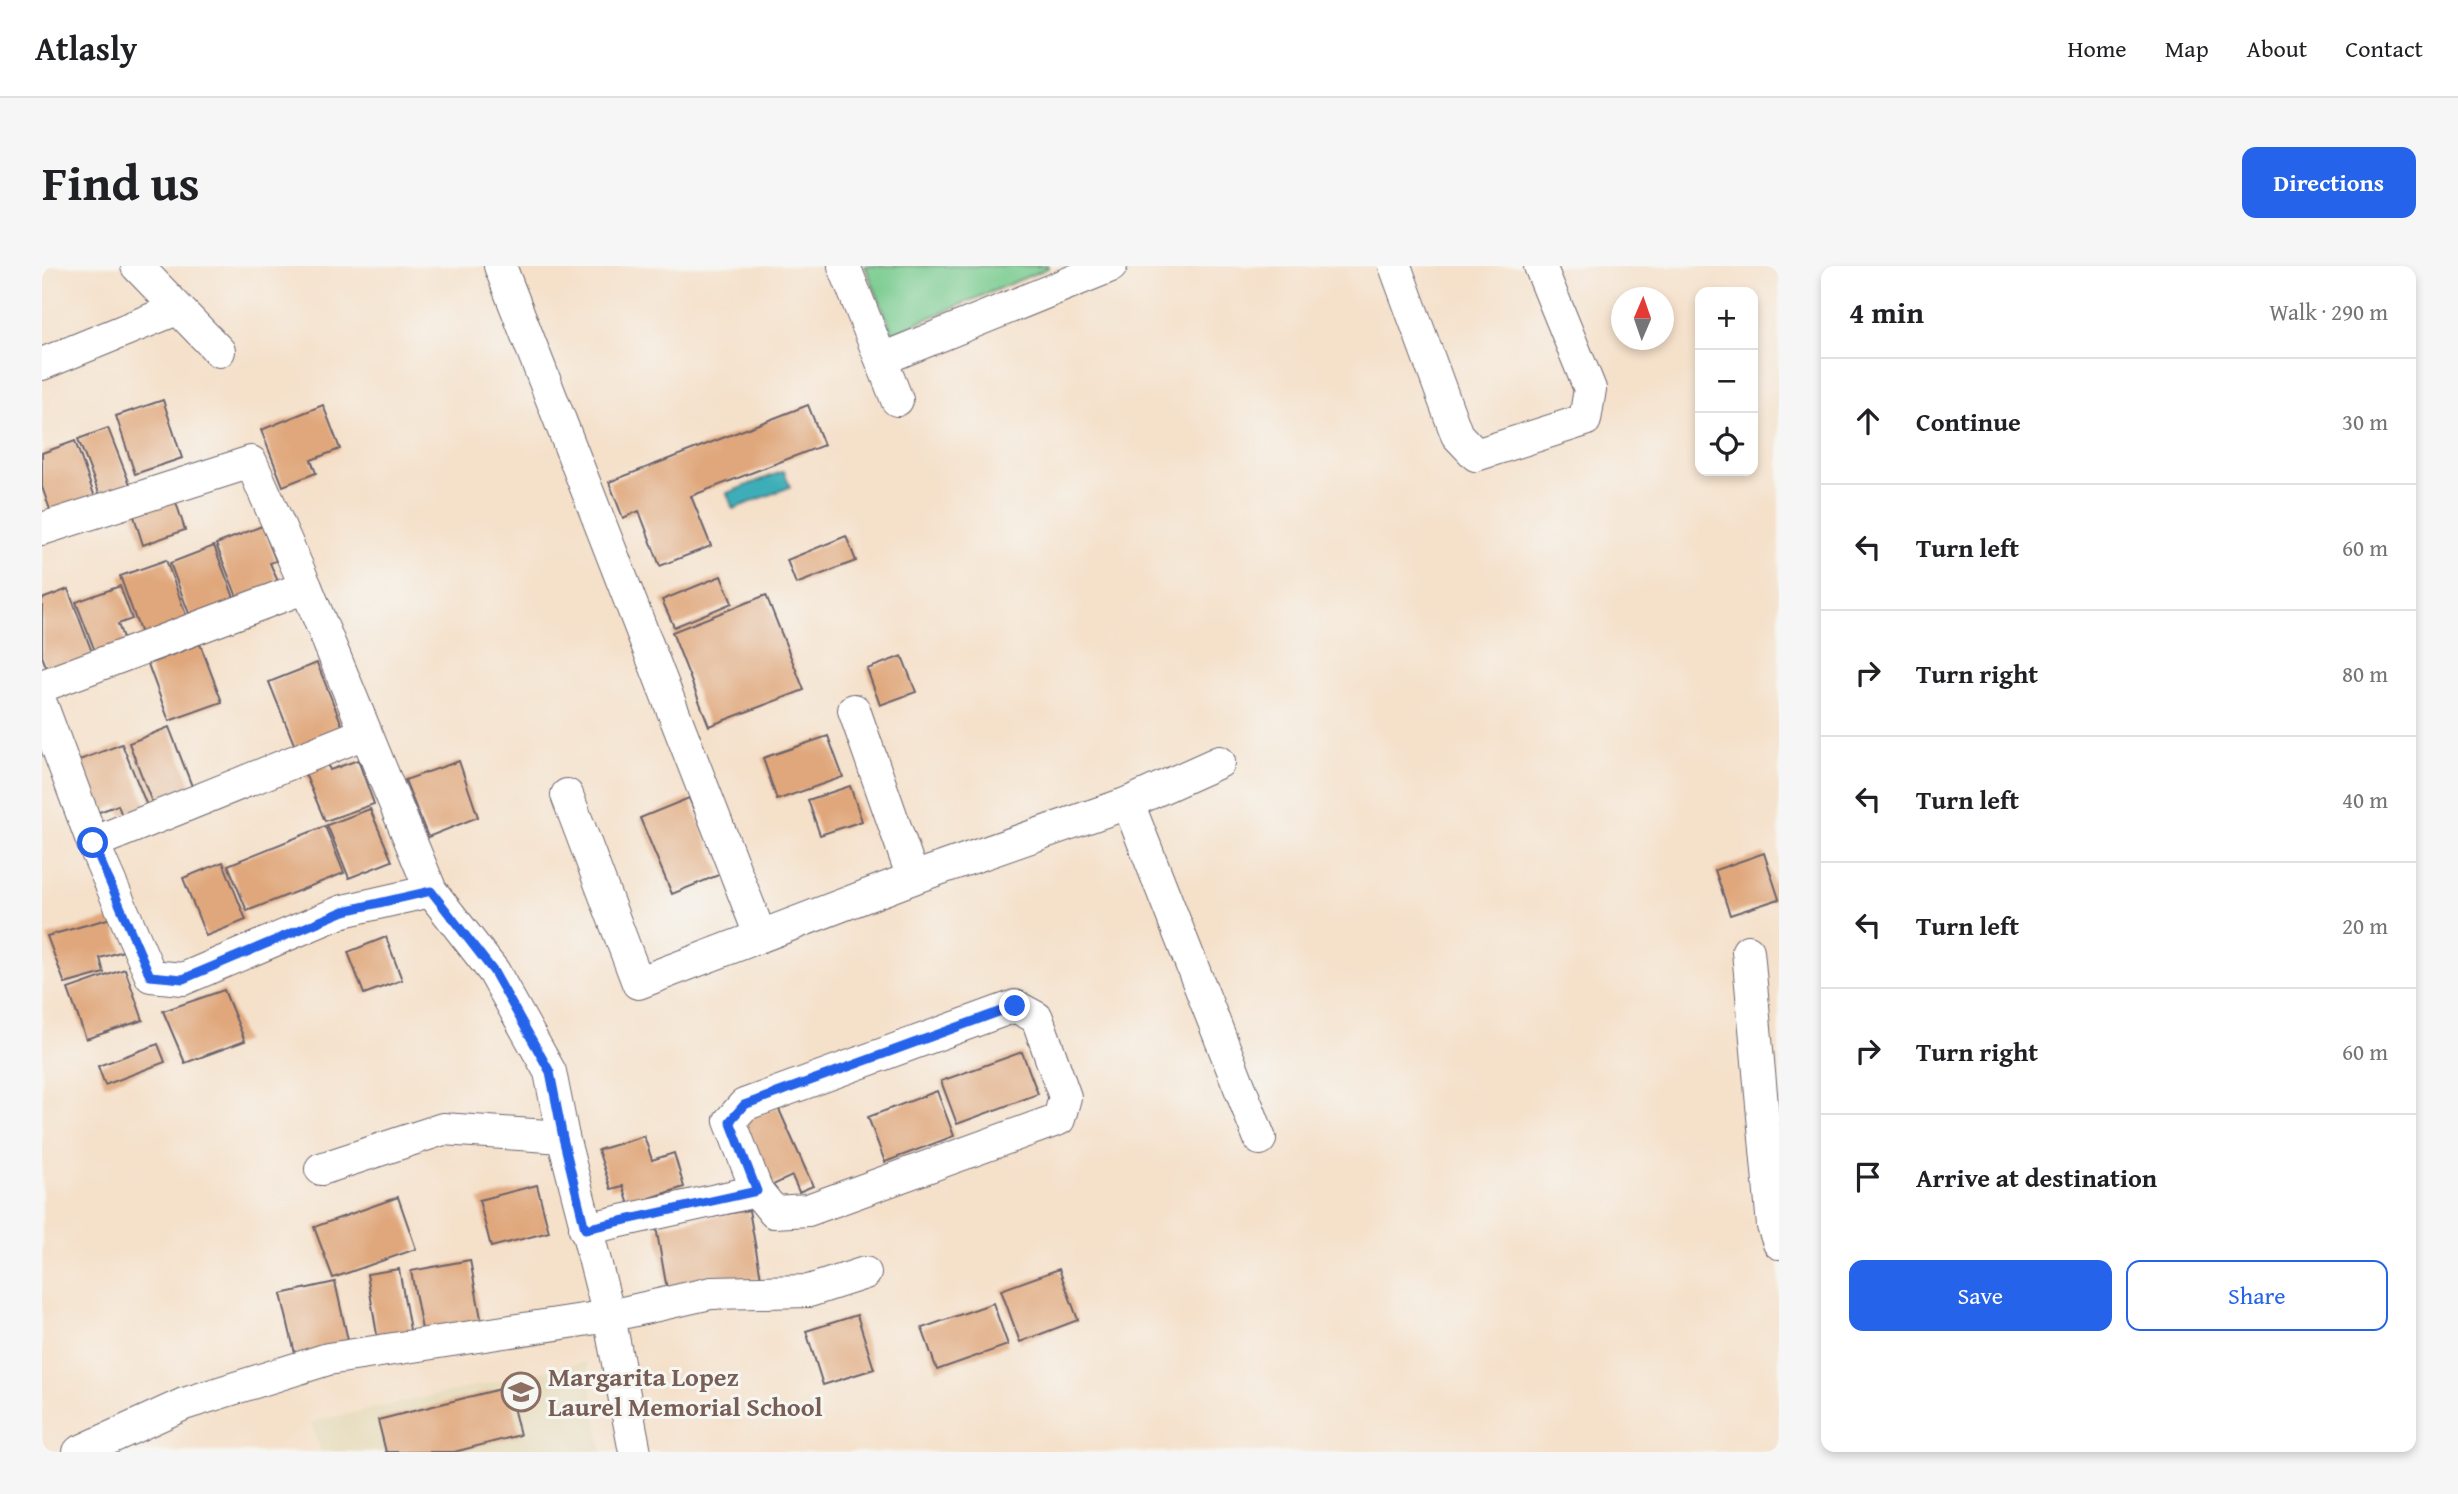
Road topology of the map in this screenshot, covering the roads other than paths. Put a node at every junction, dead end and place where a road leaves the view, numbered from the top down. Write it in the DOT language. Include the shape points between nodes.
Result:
graph roads {
  1 [pos="137,266"];
  2 [pos="500,266"];
  3 [pos="844,266"];
  4 [pos="1111,266"];
  5 [pos="1395,266"];
  6 [pos="1540,266"];
  7 [pos="177,309"];
  8 [pos="219,351"];
  9 [pos="882,359"];
  10 [pos="42,364"];
  11 [pos="897,400"];
  12 [pos="42,529"];
  13 [pos="306,587"];
  14 [pos="42,686"];
  15 [pos="42,706"];
  16 [pos="854,710"];
  17 [pos="365,733"];
  18 [pos="1219,762"];
  19 [pos="567,795"];
  20 [pos="1128,803"];
  21 [pos="93,843"];
  22 [pos="913,878"];
  23 [pos="431,891"];
  24 [pos="760,935"];
  25 [pos="1748,951"];
  26 [pos="563,1138"];
  27 [pos="1259,1139"];
  28 [pos="321,1169"];
  29 [pos="757,1191"];
  30 [pos="585,1229"];
  31 [pos="1779,1243"];
  32 [pos="865,1273"];
  33 [pos="609,1316"];
  34 [pos="79,1452"];
  35 [pos="635,1452"];
  1 -- 7 [label="street"];
  2 -- 24 [label="street"];
  3 -- 9 [label="street"];
  4 -- 9 [label="street"];
  5 -- 6 [label="street" via="1457,435 1476,455 1585,420 1590,390"];
  7 -- 8 [label="street"];
  7 -- 10 [label="street"];
  9 -- 11 [label="street"];
  12 -- 13 [label="street" via="251,462"];
  13 -- 14 [label="street"];
  13 -- 17 [label="street"];
  15 -- 21 [label="street"];
  16 -- 22 [label="street"];
  17 -- 21 [label="street"];
  17 -- 23 [label="street"];
  18 -- 20 [label="street"];
  19 -- 24 [label="street" via="638,983"];
  20 -- 22 [label="street"];
  20 -- 27 [label="street"];
  21 -- 23 [label="street" via="150,976 183,979 344,911"];
  22 -- 24 [label="street"];
  23 -- 26 [label="street" via="494,972 550,1072"];
  25 -- 31 [label="street" via="1773,1226"];
  26 -- 28 [label="street" via="443,1129"];
  26 -- 30 [label="street"];
  29 -- 29 [label="street" via="775,1212 808,1210 1059,1119 1065,1097 1037,1018 1015,1006 744,1105 730,1121"];
  29 -- 30 [label="street"];
  30 -- 33 [label="street"];
  32 -- 33 [label="street" via="809,1291 711,1293"];
  33 -- 34 [label="street" via="328,1359 184,1404"];
  33 -- 35 [label="street"];
}
